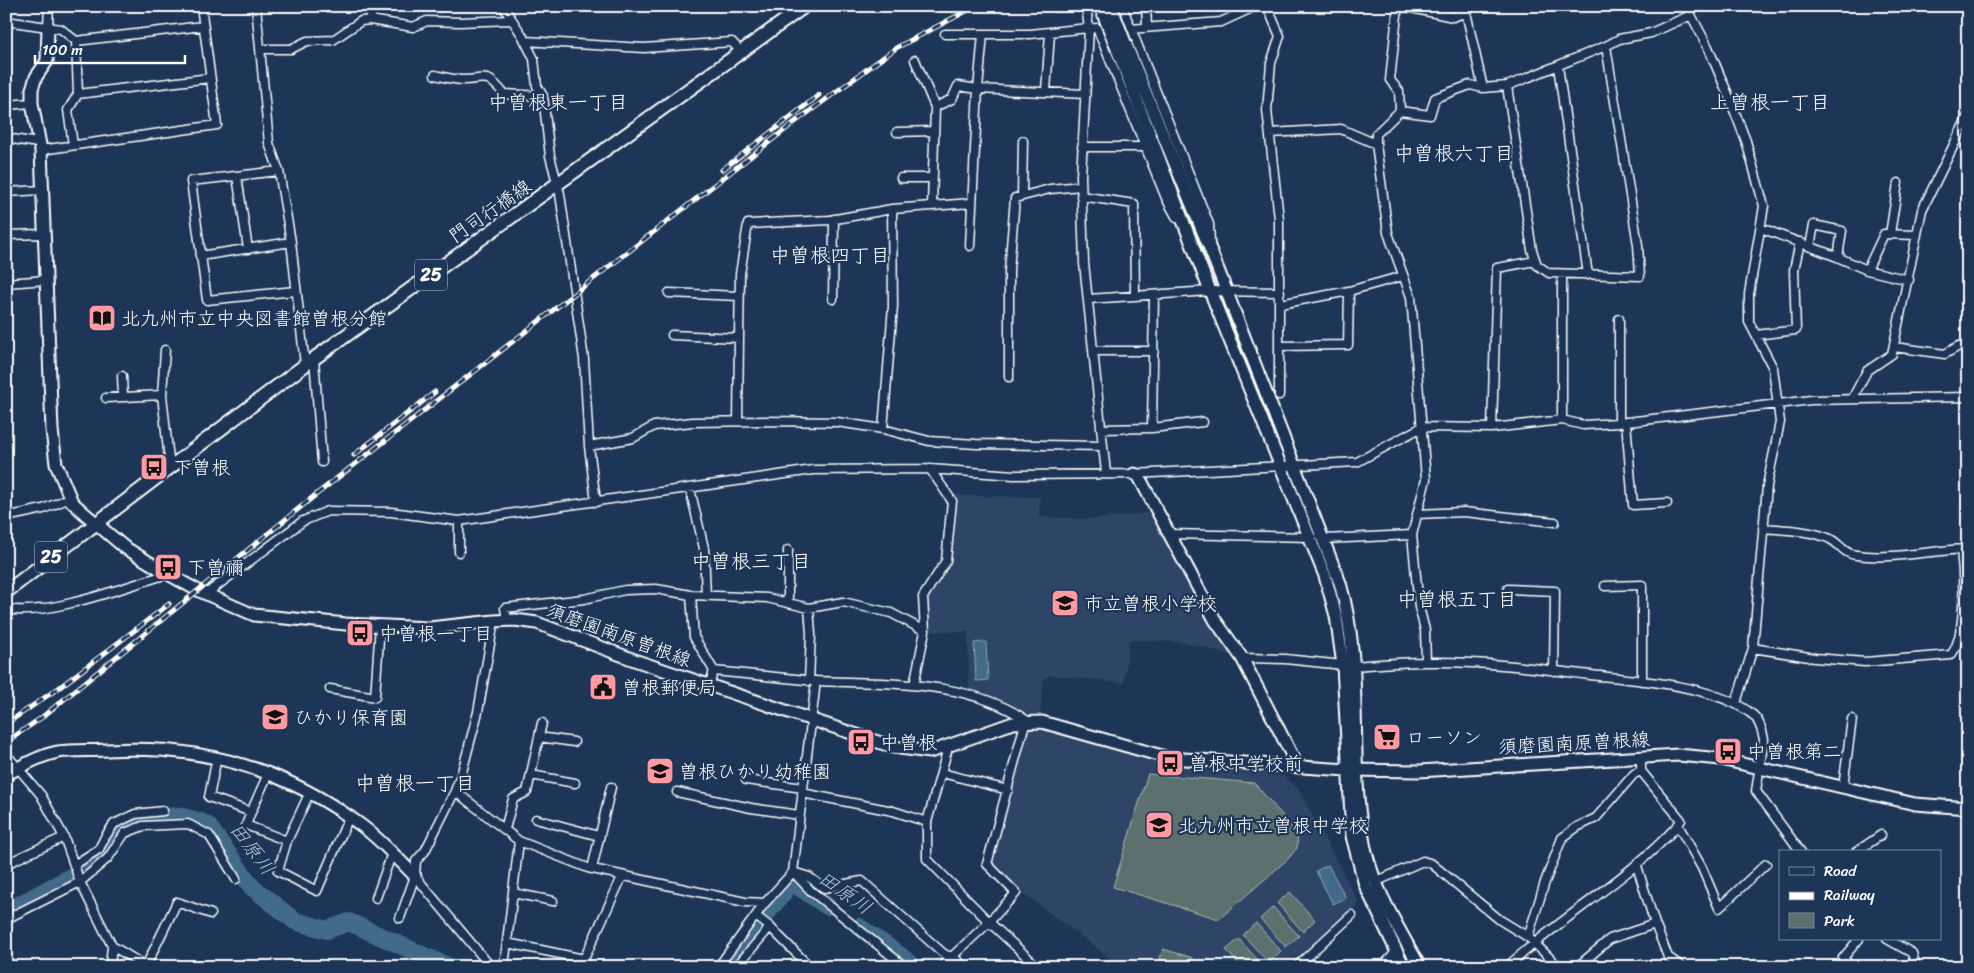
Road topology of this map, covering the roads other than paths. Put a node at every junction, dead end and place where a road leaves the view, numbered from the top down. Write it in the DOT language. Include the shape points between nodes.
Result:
graph roads {
  1 [pos="49,6"];
  2 [pos="201,6"];
  3 [pos="256,6"];
  4 [pos="374,6"];
  5 [pos="503,6"];
  6 [pos="805,6"];
  7 [pos="1100,6"];
  8 [pos="1111,6"];
  9 [pos="1122,6"];
  10 [pos="1146,6"];
  11 [pos="1256,6"];
  12 [pos="1267,6"];
  13 [pos="1398,6"];
  14 [pos="1402,6"];
  15 [pos="1473,6"];
  16 [pos="1056,7"];
  17 [pos="1466,12"];
  18 [pos="370,20"];
  19 [pos="511,20"];
  20 [pos="6,21"];
  21 [pos="48,26"];
  22 [pos="203,26"];
  23 [pos="1147,27"];
  24 [pos="1093,28"];
  25 [pos="1130,29"];
  26 [pos="1050,32"];
  27 [pos="945,34"];
  28 [pos="983,34"];
  29 [pos="76,41"];
  30 [pos="525,41"];
  31 [pos="1606,46"];
  32 [pos="1122,47"];
  33 [pos="260,49"];
  34 [pos="741,52"];
  35 [pos="916,60"];
  36 [pos="1558,66"];
  37 [pos="435,75"];
  38 [pos="210,78"];
  39 [pos="1507,86"];
  40 [pos="1483,88"];
  41 [pos="978,89"];
  42 [pos="1046,91"];
  43 [pos="78,94"];
  44 [pos="1085,94"];
  45 [pos="543,96"];
  46 [pos="32,103"];
  47 [pos="6,105"];
  48 [pos="935,108"];
  49 [pos="1400,111"];
  50 [pos="1968,116"];
  51 [pos="933,131"];
  52 [pos="897,132"];
  53 [pos="1270,133"];
  54 [pos="6,138"];
  55 [pos="1023,141"];
  56 [pos="1376,144"];
  57 [pos="73,145"];
  58 [pos="39,147"];
  59 [pos="1082,147"];
  60 [pos="1147,147"];
  61 [pos="279,171"];
  62 [pos="237,176"];
  63 [pos="901,178"];
  64 [pos="933,178"];
  65 [pos="1898,183"];
  66 [pos="556,186"];
  67 [pos="1081,186"];
  68 [pos="43,190"];
  69 [pos="6,192"];
  70 [pos="1022,196"];
  71 [pos="1081,196"];
  72 [pos="971,203"];
  73 [pos="932,206"];
  74 [pos="892,209"];
  75 [pos="834,219"];
  76 [pos="1761,228"];
  77 [pos="45,234"];
  78 [pos="1890,234"];
  79 [pos="6,235"];
  80 [pos="1917,235"];
  81 [pos="291,242"];
  82 [pos="1800,242"];
  83 [pos="970,246"];
  84 [pos="1810,246"];
  85 [pos="1194,248"];
  86 [pos="248,249"];
  87 [pos="1210,249"];
  88 [pos="200,256"];
  89 [pos="1838,257"];
  90 [pos="1535,261"];
  91 [pos="1867,270"];
  92 [pos="1562,274"];
  93 [pos="1588,275"];
  94 [pos="1403,276"];
  95 [pos="47,280"];
  96 [pos="1909,280"];
  97 [pos="6,283"];
  98 [pos="295,291"];
  99 [pos="1210,291"];
  100 [pos="1349,291"];
  101 [pos="1226,292"];
  102 [pos="1280,292"];
  103 [pos="669,294"];
  104 [pos="1135,295"];
  105 [pos="1154,295"];
  106 [pos="740,296"];
  107 [pos="1088,298"];
  108 [pos="833,299"];
  109 [pos="1280,304"];
  110 [pos="1619,319"];
  111 [pos="1756,335"];
  112 [pos="672,336"];
  113 [pos="739,338"];
  114 [pos="1968,345"];
  115 [pos="1280,346"];
  116 [pos="1894,347"];
  117 [pos="165,350"];
  118 [pos="1094,351"];
  119 [pos="1154,351"];
  120 [pos="309,362"];
  121 [pos="122,376"];
  122 [pos="1009,377"];
  123 [pos="162,395"];
  124 [pos="1279,395"];
  125 [pos="123,397"];
  126 [pos="1968,397"];
  127 [pos="106,398"];
  128 [pos="1852,399"];
  129 [pos="1779,405"];
  130 [pos="1562,420"];
  131 [pos="738,421"];
  132 [pos="1204,422"];
  133 [pos="1623,422"];
  134 [pos="1422,427"];
  135 [pos="1152,428"];
  136 [pos="1492,428"];
  137 [pos="883,429"];
  138 [pos="1102,429"];
  139 [pos="589,446"];
  140 [pos="1103,446"];
  141 [pos="322,462"];
  142 [pos="1294,465"];
  143 [pos="1280,467"];
  144 [pos="170,469"];
  145 [pos="930,469"];
  146 [pos="1106,473"];
  147 [pos="1134,474"];
  148 [pos="690,490"];
  149 [pos="70,498"];
  150 [pos="596,502"];
  151 [pos="1667,503"];
  152 [pos="1418,514"];
  153 [pos="6,517"];
  154 [pos="459,521"];
  155 [pos="1555,522"];
  156 [pos="97,523"];
  157 [pos="1763,528"];
  158 [pos="1169,534"];
  159 [pos="1412,535"];
  160 [pos="1311,538"];
  161 [pos="1324,539"];
  162 [pos="1964,549"];
  163 [pos="788,550"];
  164 [pos="459,552"];
  165 [pos="168,574"];
  166 [pos="1606,586"];
  167 [pos="1508,589"];
  168 [pos="6,592"];
  169 [pos="206,594"];
  170 [pos="691,595"];
  171 [pos="706,596"];
  172 [pos="1965,596"];
  173 [pos="788,603"];
  174 [pos="809,608"];
  175 [pos="6,609"];
  176 [pos="507,620"];
  177 [pos="494,621"];
  178 [pos="380,626"];
  179 [pos="925,631"];
  180 [pos="1753,648"];
  181 [pos="1242,658"];
  182 [pos="1426,662"];
  183 [pos="1343,665"];
  184 [pos="1355,666"];
  185 [pos="714,670"];
  186 [pos="1554,670"];
  187 [pos="812,681"];
  188 [pos="1642,681"];
  189 [pos="708,685"];
  190 [pos="914,685"];
  191 [pos="330,689"];
  192 [pos="1736,704"];
  193 [pos="813,719"];
  194 [pos="1852,719"];
  195 [pos="1029,722"];
  196 [pos="542,723"];
  197 [pos="539,737"];
  198 [pos="574,742"];
  199 [pos="948,748"];
  200 [pos="6,754"];
  201 [pos="218,757"];
  202 [pos="1641,757"];
  203 [pos="1298,767"];
  204 [pos="18,768"];
  205 [pos="1760,768"];
  206 [pos="1352,770"];
  207 [pos="1640,771"];
  208 [pos="942,773"];
  209 [pos="268,774"];
  210 [pos="6,775"];
  211 [pos="531,775"];
  212 [pos="746,780"];
  213 [pos="575,782"];
  214 [pos="610,787"];
  215 [pos="1843,787"];
  216 [pos="803,790"];
  217 [pos="1008,790"];
  218 [pos="455,792"];
  219 [pos="677,792"];
  220 [pos="309,794"];
  221 [pos="1968,808"];
  222 [pos="163,811"];
  223 [pos="251,812"];
  224 [pos="799,815"];
  225 [pos="349,817"];
  226 [pos="536,819"];
  227 [pos="928,822"];
  228 [pos="1678,825"];
  229 [pos="505,829"];
  230 [pos="1881,835"];
  231 [pos="599,836"];
  232 [pos="64,837"];
  233 [pos="519,840"];
  234 [pos="287,842"];
  235 [pos="1800,850"];
  236 [pos="1859,850"];
  237 [pos="392,853"];
  238 [pos="6,864"];
  239 [pos="1766,864"];
  240 [pos="74,865"];
  241 [pos="1637,866"];
  242 [pos="592,869"];
  243 [pos="793,872"];
  244 [pos="415,876"];
  245 [pos="622,877"];
  246 [pos="236,879"];
  247 [pos="80,882"];
  248 [pos="1375,882"];
  249 [pos="512,893"];
  250 [pos="376,898"];
  251 [pos="553,901"];
  252 [pos="765,903"];
  253 [pos="211,914"];
  254 [pos="1352,915"];
  255 [pos="756,916"];
  256 [pos="400,918"];
  257 [pos="6,919"];
  258 [pos="989,922"];
  259 [pos="1655,924"];
  260 [pos="770,927"];
  261 [pos="1530,940"];
  262 [pos="1858,940"];
  263 [pos="1888,940"];
  264 [pos="508,943"];
  265 [pos="112,946"];
  266 [pos="1396,952"];
  267 [pos="952,957"];
  268 [pos="582,963"];
  269 [pos="110,967"];
  270 [pos="147,967"];
  271 [pos="491,967"];
  272 [pos="504,967"];
  273 [pos="718,967"];
  274 [pos="736,967"];
  275 [pos="810,967"];
  276 [pos="904,967"];
  277 [pos="941,967"];
  278 [pos="964,967"];
  279 [pos="1038,967"];
  280 [pos="1296,967"];
  281 [pos="1382,967"];
  282 [pos="1404,967"];
  283 [pos="1420,967"];
  284 [pos="1507,967"];
  285 [pos="1559,967"];
  286 [pos="1576,967"];
  287 [pos="1682,967"];
  288 [pos="1851,967"];
  289 [pos="1916,967"];
  1 -- 21 [label="street"];
  2 -- 22 [label="street"];
  3 -- 33 [label="street"];
  4 -- 18 [label="street"];
  5 -- 19 [label="street"];
  6 -- 34 [label="main road, 門司行橋線 / 25"];
  7 -- 32 [label="main road, bridge"];
  8 -- 32 [label="main road, bridge"];
  9 -- 25 [label="street"];
  10 -- 23 [label="street"];
  11 -- 23 [label="street" via="1221,22"];
  12 -- 53 [label="street" via="1280,36 1270,71 1267,110"];
  13 -- 49 [label="street" via="1390,80 1399,91"];
  14 -- 17 [label="street" via="1453,17"];
  15 -- 17 [label="street"];
  16 -- 24 [label="street" via="1086,7"];
  17 -- 40 [label="street"];
  18 -- 19 [label="street" via="413,27 427,21"];
  18 -- 33 [label="street" via="361,21 333,40 307,41 291,49"];
  19 -- 30 [label="street"];
  20 -- 21 [label="street"];
  21 -- 29 [label="street" via="61,29"];
  21 -- 46 [label="main road" via="47,61 36,77"];
  22 -- 29 [label="street"];
  22 -- 38 [label="street"];
  23 -- 25 [label="street"];
  24 -- 25 [label="street"];
  24 -- 26 [label="street"];
  24 -- 44 [label="street"];
  24 -- 60 [label="street"];
  25 -- 87 [label="street" via="1209,224"];
  26 -- 28 [label="street"];
  26 -- 42 [label="street"];
  27 -- 28 [label="street"];
  28 -- 41 [label="street"];
  29 -- 43 [label="street"];
  30 -- 34 [label="street" via="644,48 732,42"];
  30 -- 45 [label="street" via="534,59 537,86"];
  31 -- 36 [label="street"];
  31 -- 76 [label="street" via="1619,38 1651,33 1691,15 1708,47 1746,141 1764,206"];
  31 -- 93 [label="street" via="1638,245 1640,276"];
  32 -- 85 [label="main road"];
  32 -- 87 [label="main road"];
  33 -- 61 [label="street" via="269,143"];
  34 -- 66 [label="main road, 門司行橋線 / 25"];
  35 -- 48 [label="street"];
  36 -- 39 [label="street"];
  36 -- 93 [label="street"];
  37 -- 45 [label="street" via="462,80 482,76 495,83 504,94"];
  38 -- 43 [label="street"];
  38 -- 57 [label="street" via="217,125"];
  39 -- 40 [label="street"];
  39 -- 90 [label="street"];
  40 -- 49 [label="street" via="1470,85 1435,98 1430,115"];
  41 -- 42 [label="street"];
  41 -- 48 [label="street" via="958,86 952,99"];
  41 -- 72 [label="street"];
  42 -- 44 [label="street"];
  43 -- 57 [label="street" via="68,110"];
  44 -- 59 [label="street"];
  45 -- 66 [label="street"];
  46 -- 47 [label="street"];
  46 -- 58 [label="main road"];
  48 -- 51 [label="street"];
  49 -- 56 [label="street" via="1376,134"];
  50 -- 80 [label="street" via="1922,210"];
  51 -- 52 [label="street"];
  51 -- 64 [label="street"];
  53 -- 56 [label="street" via="1341,129"];
  53 -- 102 [label="street" via="1279,219"];
  54 -- 58 [label="street"];
  55 -- 70 [label="street"];
  56 -- 94 [label="street" via="1388,233"];
  57 -- 58 [label="street"];
  58 -- 68 [label="main road"];
  59 -- 60 [label="street"];
  59 -- 67 [label="street"];
  60 -- 85 [label="street" via="1166,198"];
  61 -- 62 [label="street"];
  61 -- 81 [label="street"];
  62 -- 86 [label="street"];
  62 -- 88 [label="street" via="191,181"];
  63 -- 64 [label="street"];
  64 -- 73 [label="street"];
  65 -- 78 [label="street"];
  66 -- 120 [label="main road, 門司行橋線 / 25"];
  66 -- 139 [label="street" via="560,194 584,359"];
  67 -- 70 [label="street"];
  67 -- 71 [label="street"];
  68 -- 69 [label="street"];
  68 -- 77 [label="main road"];
  70 -- 122 [label="street" via="1015,198 1009,271"];
  71 -- 104 [label="street" via="1134,204"];
  71 -- 107 [label="street"];
  72 -- 73 [label="street"];
  72 -- 83 [label="street"];
  73 -- 74 [label="street"];
  74 -- 75 [label="street"];
  74 -- 137 [label="street" via="893,306"];
  75 -- 106 [label="street" via="748,224"];
  75 -- 108 [label="street"];
  76 -- 82 [label="street"];
  76 -- 111 [label="street" via="1749,294 1749,322"];
  77 -- 79 [label="street"];
  77 -- 95 [label="main road"];
  78 -- 80 [label="street"];
  78 -- 91 [label="street" via="1884,234"];
  80 -- 96 [label="street"];
  81 -- 86 [label="street"];
  81 -- 98 [label="street"];
  82 -- 84 [label="street"];
  82 -- 111 [label="street" via="1794,270 1796,330"];
  84 -- 89 [label="street"];
  84 -- 89 [label="street" via="1814,224 1842,231"];
  85 -- 99 [label="main road"];
  86 -- 88 [label="street"];
  87 -- 101 [label="main road"];
  88 -- 98 [label="street" via="207,300"];
  89 -- 91 [label="street"];
  90 -- 92 [label="street" via="1536,266 1549,273"];
  90 -- 136 [label="street" via="1497,268"];
  91 -- 96 [label="street"];
  92 -- 93 [label="street"];
  92 -- 130 [label="street"];
  94 -- 100 [label="street"];
  94 -- 134 [label="street" via="1410,297"];
  95 -- 97 [label="street"];
  95 -- 149 [label="main road" via="53,439 56,464"];
  96 -- 116 [label="street"];
  98 -- 120 [label="street"];
  99 -- 101 [label="street"];
  99 -- 105 [label="street"];
  99 -- 143 [label="main road"];
  100 -- 109 [label="street"];
  100 -- 115 [label="street" via="1348,345"];
  101 -- 102 [label="street"];
  101 -- 142 [label="main road"];
  102 -- 109 [label="street"];
  103 -- 106 [label="street"];
  104 -- 105 [label="street"];
  104 -- 107 [label="street"];
  105 -- 119 [label="street"];
  106 -- 113 [label="street"];
  107 -- 118 [label="street"];
  109 -- 115 [label="street"];
  110 -- 133 [label="street"];
  111 -- 129 [label="street" via="1773,368"];
  112 -- 113 [label="street"];
  113 -- 131 [label="street"];
  114 -- 116 [label="street" via="1945,354"];
  115 -- 124 [label="street"];
  116 -- 128 [label="street" via="1892,354 1867,371"];
  117 -- 123 [label="street"];
  118 -- 119 [label="street"];
  118 -- 138 [label="street"];
  119 -- 135 [label="street"];
  120 -- 141 [label="street"];
  120 -- 144 [label="main road, 門司行橋線 / 25"];
  121 -- 125 [label="street"];
  123 -- 125 [label="street"];
  123 -- 144 [label="street"];
  125 -- 127 [label="street"];
  126 -- 128 [label="street"];
  128 -- 129 [label="street"];
  129 -- 133 [label="street"];
  129 -- 157 [label="street" via="1780,422 1767,486"];
  130 -- 133 [label="street" via="1583,425"];
  130 -- 136 [label="street"];
  131 -- 137 [label="street" via="837,422"];
  131 -- 139 [label="street" via="654,426 633,438"];
  132 -- 135 [label="street"];
  133 -- 151 [label="street" via="1633,506"];
  134 -- 136 [label="street"];
  134 -- 142 [label="street" via="1357,462"];
  134 -- 152 [label="street" via="1426,479"];
  135 -- 138 [label="street"];
  137 -- 140 [label="street" via="929,441"];
  138 -- 140 [label="street"];
  139 -- 150 [label="street"];
  140 -- 146 [label="street"];
  142 -- 143 [label="street"];
  142 -- 161 [label="main road"];
  143 -- 147 [label="street"];
  143 -- 160 [label="main road"];
  144 -- 156 [label="main road, 門司行橋線 / 25"];
  145 -- 146 [label="street" via="1014,475"];
  145 -- 148 [label="street" via="813,470"];
  145 -- 179 [label="street" via="952,501 946,561 923,597"];
  146 -- 147 [label="street"];
  147 -- 158 [label="main road"];
  148 -- 150 [label="street"];
  148 -- 171 [label="street" via="704,548"];
  149 -- 153 [label="street" via="43,509"];
  149 -- 156 [label="main road, 須磨園南原曽根線"];
  150 -- 154 [label="street"];
  152 -- 155 [label="street" via="1464,512"];
  152 -- 159 [label="street"];
  154 -- 164 [label="street"];
  154 -- 169 [label="street" via="391,512 328,511 303,521"];
  156 -- 165 [label="main road, 須磨園南原曽根線" via="124,547"];
  156 -- 168 [label="main road, 門司行橋線 / 25"];
  157 -- 162 [label="street" via="1829,538 1848,554 1857,556 1903,556"];
  157 -- 180 [label="street"];
  158 -- 160 [label="street"];
  158 -- 181 [label="main road" via="1215,620"];
  159 -- 161 [label="street"];
  159 -- 182 [label="street" via="1418,606 1425,630"];
  160 -- 183 [label="main road" via="1336,616"];
  161 -- 184 [label="main road" via="1346,604"];
  162 -- 172 [label="street"];
  163 -- 173 [label="street"];
  165 -- 169 [label="main road, 須磨園南原曽根線"];
  165 -- 175 [label="street" via="79,601 19,611"];
  166 -- 188 [label="street" via="1642,585"];
  167 -- 186 [label="street" via="1555,591"];
  169 -- 178 [label="main road, 須磨園南原曽根線" via="254,615"];
  170 -- 171 [label="street"];
  170 -- 176 [label="street" via="656,588 625,590 584,599 505,608"];
  170 -- 185 [label="street" via="694,637"];
  171 -- 173 [label="street" via="767,598"];
  172 -- 180 [label="street" via="1958,646 1951,655 1865,662"];
  173 -- 174 [label="street"];
  174 -- 179 [label="street" via="844,602 891,613"];
  174 -- 187 [label="street"];
  176 -- 177 [label="main road, 須磨園南原曽根線"];
  176 -- 189 [label="main road, 須磨園南原曽根線" via="537,623"];
  177 -- 178 [label="main road, 須磨園南原曽根線" via="429,628"];
  177 -- 218 [label="street" via="478,712"];
  178 -- 191 [label="street" via="375,696"];
  179 -- 190 [label="street"];
  180 -- 192 [label="street"];
  181 -- 183 [label="street"];
  181 -- 203 [label="main road"];
  182 -- 184 [label="street"];
  182 -- 186 [label="street"];
  183 -- 206 [label="main road"];
  184 -- 206 [label="main road"];
  185 -- 187 [label="street"];
  185 -- 189 [label="street"];
  186 -- 188 [label="street"];
  187 -- 190 [label="street"];
  187 -- 193 [label="street"];
  188 -- 192 [label="street" via="1719,697"];
  189 -- 193 [label="main road, 須磨園南原曽根線"];
  190 -- 195 [label="street" via="972,697 1012,710"];
  192 -- 205 [label="street" via="1754,716 1761,726 1764,739"];
  193 -- 199 [label="main road, 須磨園南原曽根線" via="893,747 930,752"];
  193 -- 216 [label="street"];
  194 -- 215 [label="street"];
  195 -- 199 [label="main road, 須磨園南原曽根線" via="1013,723"];
  195 -- 203 [label="main road, 須磨園南原曽根線" via="1042,722 1169,758"];
  195 -- 217 [label="street" via="1024,727"];
  196 -- 197 [label="street"];
  197 -- 198 [label="street"];
  197 -- 211 [label="street"];
  199 -- 208 [label="street"];
  200 -- 204 [label="street"];
  201 -- 204 [label="main road" via="146,747 57,752"];
  201 -- 209 [label="main road"];
  201 -- 223 [label="street" via="209,797"];
  202 -- 205 [label="main road, 須磨園南原曽根線" via="1678,755 1722,759"];
  202 -- 206 [label="main road, 須磨園南原曽根線" via="1419,771"];
  202 -- 207 [label="street"];
  203 -- 206 [label="main road, 須磨園南原曽根線"];
  204 -- 210 [label="main road"];
  204 -- 232 [label="street" via="41,795"];
  205 -- 215 [label="main road, 須磨園南原曽根線"];
  205 -- 235 [label="street" via="1756,791"];
  206 -- 248 [label="main road" via="1362,833"];
  206 -- 266 [label="main road" via="1352,836 1365,885"];
  207 -- 228 [label="street" via="1681,820"];
  207 -- 261 [label="street" via="1596,818 1562,838 1544,882"];
  208 -- 217 [label="street"];
  208 -- 227 [label="street"];
  209 -- 220 [label="main road"];
  209 -- 223 [label="street"];
  211 -- 213 [label="street"];
  211 -- 229 [label="street" via="527,792 513,799"];
  212 -- 216 [label="street"];
  214 -- 231 [label="street"];
  215 -- 221 [label="main road, 須磨園南原曽根線" via="1915,804"];
  216 -- 224 [label="street"];
  216 -- 227 [label="street"];
  217 -- 258 [label="street" via="987,864 1016,893"];
  218 -- 229 [label="street"];
  218 -- 244 [label="street" via="425,852 416,862"];
  219 -- 224 [label="street"];
  220 -- 225 [label="main road"];
  220 -- 234 [label="street"];
  222 -- 240 [label="street" via="135,814 114,824 99,849"];
  223 -- 234 [label="street" via="246,825"];
  224 -- 243 [label="street"];
  225 -- 234 [label="street" via="317,891 278,871"];
  225 -- 237 [label="main road"];
  226 -- 231 [label="street"];
  227 -- 258 [label="street" via="927,859"];
  228 -- 239 [label="street" via="1720,908"];
  228 -- 241 [label="street"];
  229 -- 233 [label="street"];
  230 -- 236 [label="street"];
  231 -- 242 [label="street"];
  232 -- 238 [label="street"];
  232 -- 240 [label="street"];
  233 -- 242 [label="street"];
  233 -- 249 [label="street"];
  237 -- 244 [label="main road"];
  237 -- 250 [label="street"];
  240 -- 247 [label="street"];
  241 -- 259 [label="street"];
  241 -- 261 [label="street"];
  242 -- 245 [label="street"];
  243 -- 252 [label="street"];
  243 -- 267 [label="street" via="810,877 824,888 862,881 944,954"];
  243 -- 276 [label="street" via="810,890"];
  244 -- 256 [label="street"];
  244 -- 271 [label="street"];
  245 -- 252 [label="street" via="745,902"];
  245 -- 268 [label="street"];
  246 -- 247 [label="street" via="209,835 188,824 176,824 143,826 125,833 108,858"];
  247 -- 257 [label="street"];
  247 -- 265 [label="street"];
  248 -- 261 [label="street" via="1423,862 1432,864 1500,920"];
  248 -- 283 [label="main road"];
  249 -- 251 [label="street"];
  249 -- 264 [label="street"];
  252 -- 255 [label="street"];
  253 -- 270 [label="street" via="177,902"];
  254 -- 280 [label="street"];
  255 -- 260 [label="street"];
  255 -- 273 [label="street"];
  258 -- 267 [label="street"];
  258 -- 279 [label="street"];
  259 -- 286 [label="street" via="1610,939"];
  259 -- 287 [label="street" via="1668,957"];
  260 -- 274 [label="street"];
  260 -- 275 [label="street"];
  261 -- 284 [label="street"];
  261 -- 285 [label="street"];
  262 -- 288 [label="street" via="1843,958"];
  263 -- 289 [label="street" via="1912,953"];
  264 -- 268 [label="street"];
  264 -- 272 [label="street"];
  265 -- 269 [label="street"];
  265 -- 270 [label="street"];
  266 -- 281 [label="street"];
  266 -- 282 [label="main road"];
  267 -- 277 [label="street"];
  267 -- 278 [label="street"];
}
